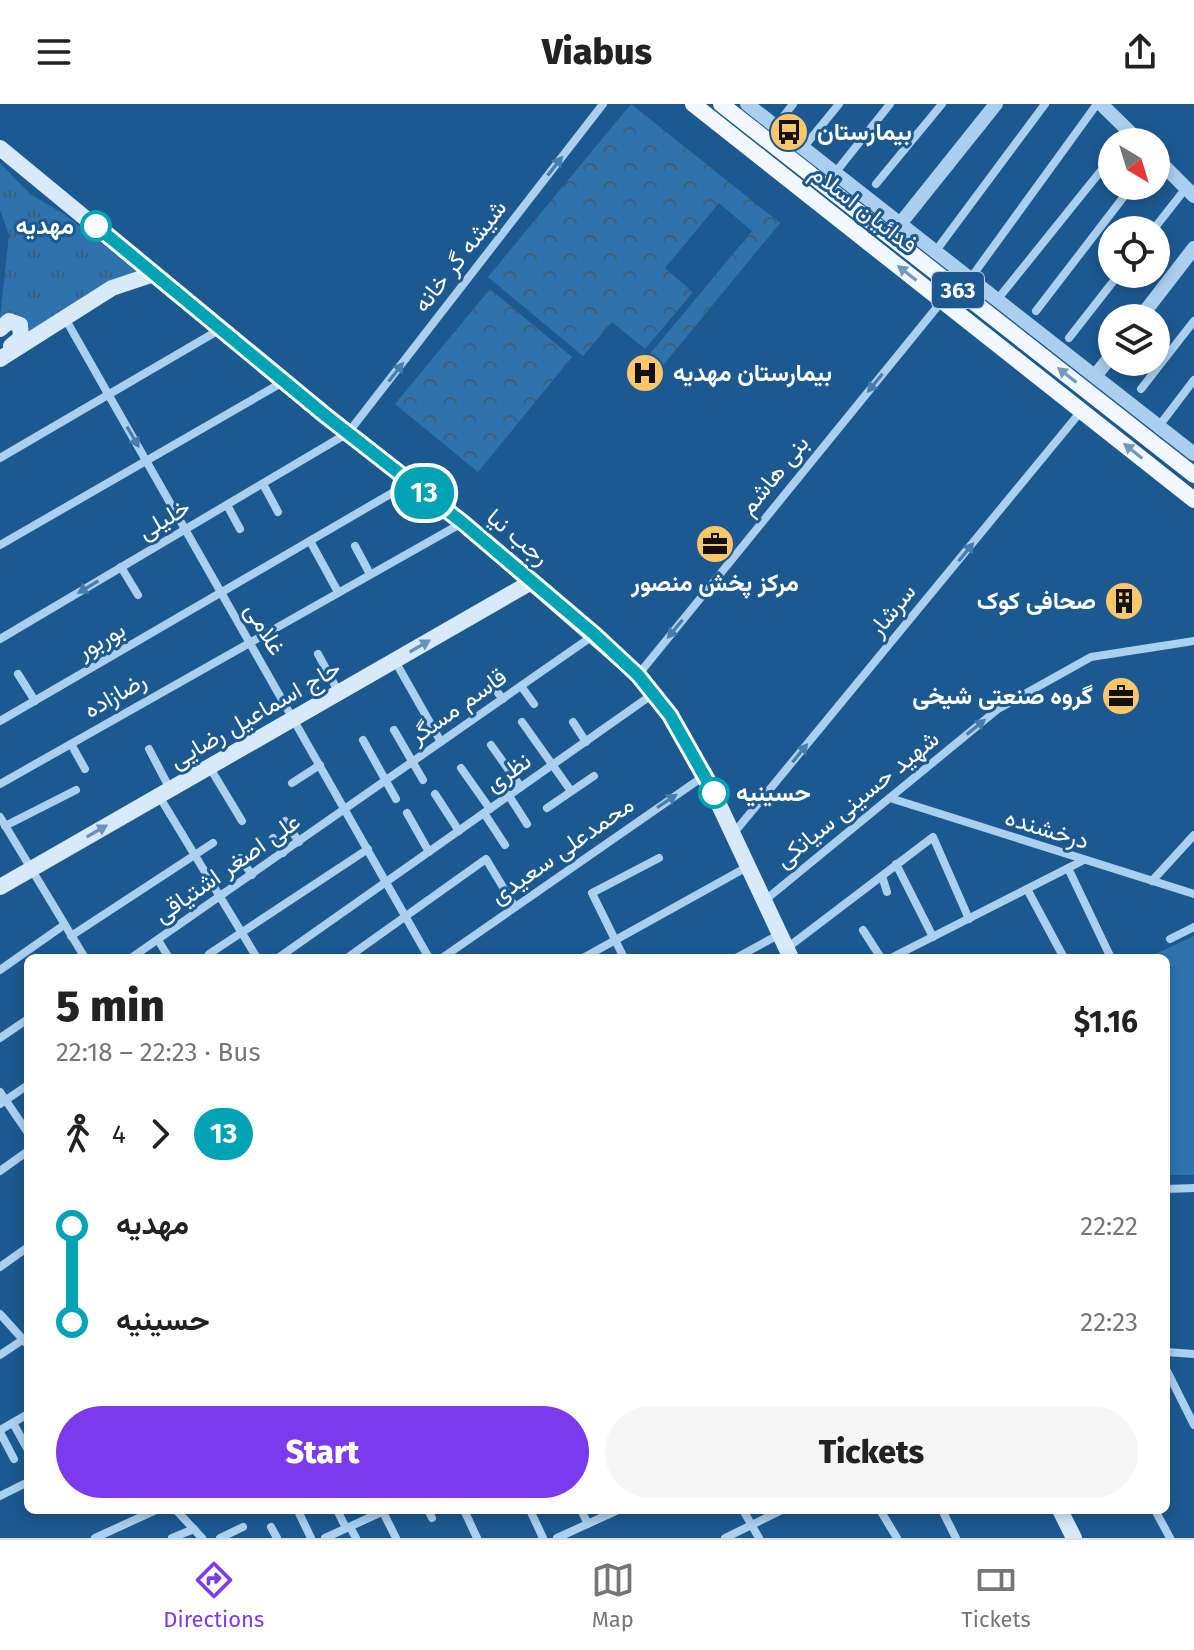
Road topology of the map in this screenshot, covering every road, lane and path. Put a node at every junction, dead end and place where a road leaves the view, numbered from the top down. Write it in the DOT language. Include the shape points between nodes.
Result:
graph roads {
  1 [pos="603,104"];
  2 [pos="693,104"];
  3 [pos="747,104"];
  4 [pos="793,104"];
  5 [pos="839,104"];
  6 [pos="890,104"];
  7 [pos="942,104"];
  8 [pos="996,104"];
  9 [pos="1045,104"];
  10 [pos="1099,104"];
  11 [pos="725,105"];
  12 [pos="783,117"];
  13 [pos="1122,128"];
  14 [pos="0,148"];
  15 [pos="803,148"];
  16 [pos="1170,172"];
  17 [pos="835,173"];
  18 [pos="1098,174"];
  19 [pos="876,184"];
  20 [pos="1190,192"];
  21 [pos="1121,200"];
  22 [pos="1167,216"];
  23 [pos="900,224"];
  24 [pos="1194,248"];
  25 [pos="935,252"];
  26 [pos="154,274"];
  27 [pos="970,279"];
  28 [pos="1108,288"];
  29 [pos="997,300"];
  30 [pos="942,301"];
  31 [pos="1151,304"];
  32 [pos="1036,311"];
  33 [pos="66,320"];
  34 [pos="1194,321"];
  35 [pos="0,329"];
  36 [pos="220,329"];
  37 [pos="1069,338"];
  38 [pos="0,357"];
  39 [pos="1098,372"];
  40 [pos="1095,376"];
  41 [pos="1194,380"];
  42 [pos="283,381"];
  43 [pos="1141,389"];
  44 [pos="109,395"];
  45 [pos="1082,410"];
  46 [pos="1159,426"];
  47 [pos="348,433"];
  48 [pos="1194,454"];
  49 [pos="0,458"];
  50 [pos="145,459"];
  51 [pos="1194,475"];
  52 [pos="411,482"];
  53 [pos="263,484"];
  54 [pos="1194,500"];
  55 [pos="227,505"];
  56 [pos="278,512"];
  57 [pos="463,523"];
  58 [pos="240,529"];
  59 [pos="186,530"];
  60 [pos="310,541"];
  61 [pos="0,545"];
  62 [pos="355,546"];
  63 [pos="121,567"];
  64 [pos="370,574"];
  65 [pos="533,581"];
  66 [pos="338,592"];
  67 [pos="221,593"];
  68 [pos="138,595"];
  69 [pos="594,634"];
  70 [pos="0,639"];
  71 [pos="249,641"];
  72 [pos="1194,641"];
  73 [pos="318,654"];
  74 [pos="395,661"];
  75 [pos="18,674"];
  76 [pos="638,675"];
  77 [pos="521,686"];
  78 [pos="494,688"];
  79 [pos="339,693"];
  80 [pos="653,694"];
  81 [pos="503,699"];
  82 [pos="35,701"];
  83 [pos="534,704"];
  84 [pos="471,707"];
  85 [pos="478,717"];
  86 [pos="0,721"];
  87 [pos="294,721"];
  88 [pos="522,722"];
  89 [pos="573,722"];
  90 [pos="394,730"];
  91 [pos="363,740"];
  92 [pos="441,742"];
  93 [pos="586,742"];
  94 [pos="71,744"];
  95 [pos="491,745"];
  96 [pos="149,749"];
  97 [pos="413,762"];
  98 [pos="320,765"];
  99 [pos="553,765"];
  100 [pos="210,768"];
  101 [pos="461,768"];
  102 [pos="85,769"];
  103 [pos="705,775"];
  104 [pos="594,776"];
  105 [pos="423,780"];
  106 [pos="386,781"];
  107 [pos="292,783"];
  108 [pos="0,784"];
  109 [pos="521,787"];
  110 [pos="76,790"];
  111 [pos="571,791"];
  112 [pos="165,793"];
  113 [pos="435,794"];
  114 [pos="509,796"];
  115 [pos="890,798"];
  116 [pos="396,799"];
  117 [pos="547,808"];
  118 [pos="345,810"];
  119 [pos="487,811"];
  120 [pos="407,813"];
  121 [pos="242,821"];
  122 [pos="285,821"];
  123 [pos="2,822"];
  124 [pos="527,824"];
  125 [pos="459,831"];
  126 [pos="733,835"];
  127 [pos="1194,835"];
  128 [pos="273,838"];
  129 [pos="299,842"];
  130 [pos="213,843"];
  131 [pos="505,845"];
  132 [pos="368,849"];
  133 [pos="429,852"];
  134 [pos="283,853"];
  135 [pos="193,855"];
  136 [pos="240,858"];
  137 [pos="659,858"];
  138 [pos="1083,861"];
  139 [pos="896,864"];
  140 [pos="747,867"];
  141 [pos="1068,868"];
  142 [pos="30,870"];
  143 [pos="252,875"];
  144 [pos="882,876"];
  145 [pos="386,881"];
  146 [pos="1152,881"];
  147 [pos="0,887"];
  148 [pos="1027,889"];
  149 [pos="887,892"];
  150 [pos="1194,894"];
  151 [pos="220,898"];
  152 [pos="764,901"];
  153 [pos="515,907"];
  154 [pos="406,917"];
  155 [pos="969,919"];
  156 [pos="64,925"];
  157 [pos="1194,927"];
  158 [pos="863,930"];
  159 [pos="241,933"];
  160 [pos="71,936"];
  161 [pos="933,937"];
  162 [pos="1170,939"];
  163 [pos="158,940"];
  164 [pos="615,941"];
  165 [pos="786,947"];
  166 [pos="82,954"];
  167 [pos="137,954"];
  168 [pos="167,954"];
  169 [pos="209,954"];
  170 [pos="254,954"];
  171 [pos="284,954"];
  172 [pos="353,954"];
  173 [pos="427,954"];
  174 [pos="448,954"];
  175 [pos="591,954"];
  176 [pos="622,954"];
  177 [pos="754,954"];
  178 [pos="878,954"];
  179 [pos="899,954"];
  180 [pos="1062,954"];
  181 [pos="1109,954"];
  182 [pos="0,970"];
  183 [pos="24,1022"];
  184 [pos="0,1038"];
  185 [pos="24,1088"];
  186 [pos="0,1092"];
  187 [pos="3,1102"];
  188 [pos="24,1128"];
  189 [pos="24,1154"];
  190 [pos="0,1171"];
  191 [pos="1194,1188"];
  192 [pos="1170,1189"];
  193 [pos="24,1250"];
  194 [pos="0,1267"];
  195 [pos="0,1314"];
  196 [pos="24,1338"];
  197 [pos="24,1341"];
  198 [pos="1170,1352"];
  199 [pos="1194,1354"];
  200 [pos="0,1355"];
  201 [pos="1170,1377"];
  202 [pos="24,1416"];
  203 [pos="13,1423"];
  204 [pos="1194,1425"];
  205 [pos="0,1431"];
  206 [pos="24,1443"];
  207 [pos="14,1459"];
  208 [pos="24,1484"];
  209 [pos="0,1496"];
  210 [pos="149,1514"];
  211 [pos="180,1514"];
  212 [pos="299,1514"];
  213 [pos="370,1514"];
  214 [pos="385,1514"];
  215 [pos="466,1514"];
  216 [pos="532,1514"];
  217 [pos="583,1514"];
  218 [pos="609,1514"];
  219 [pos="745,1514"];
  220 [pos="774,1514"];
  221 [pos="882,1514"];
  222 [pos="944,1514"];
  223 [pos="1061,1514"];
  224 [pos="1157,1514"];
  225 [pos="588,1524"];
  226 [pos="752,1525"];
  227 [pos="243,1527"];
  228 [pos="271,1527"];
  229 [pos="194,1529"];
  230 [pos="345,1531"];
  231 [pos="113,1534"];
  232 [pos="1069,1536"];
  233 [pos="95,1538"];
  234 [pos="172,1538"];
  235 [pos="202,1538"];
  236 [pos="220,1538"];
  237 [pos="277,1538"];
  238 [pos="311,1538"];
  239 [pos="325,1538"];
  240 [pos="356,1538"];
  241 [pos="396,1538"];
  242 [pos="477,1538"];
  243 [pos="543,1538"];
  244 [pos="557,1538"];
  245 [pos="725,1538"];
  246 [pos="759,1538"];
  247 [pos="897,1538"];
  248 [pos="956,1538"];
  249 [pos="1170,1538"];
  47 -- 1 [label="street, شیشه گر خانه, one-way"];
  30 -- 2 [label="main road, فدائیان اسلام, one-way"];
  3 -- 15 [label="street"];
  4 -- 12 [label="street"];
  5 -- 15 [label="street"];
  6 -- 17 [label="street"];
  7 -- 19 [label="street"];
  8 -- 23 [label="street"];
  9 -- 25 [label="street"];
  10 -- 13 [label="street"];
  10 -- 27 [label="street"];
  51 -- 11 [label="main road, 363, one-way"];
  14 -- 26 [label="main road, رجب نیا"];
  15 -- 17 [label="street"];
  16 -- 20 [label="street"];
  17 -- 23 [label="street"];
  18 -- 29 [label="street"];
  20 -- 22 [label="street"];
  21 -- 32 [label="street"];
  23 -- 25 [label="street"];
  24 -- 31 [label="street"];
  25 -- 27 [label="street"];
  26 -- 33 [label="main road" via="112,288"];
  26 -- 36 [label="main road, رجب نیا"];
  27 -- 29 [label="street"];
  28 -- 37 [label="street"];
  29 -- 40 [label="street"];
  30 -- 45 [label="main road, فدائیان اسلام"];
  30 -- 76 [label="street, بنی هاشم, one-way"];
  33 -- 38 [label="main road"];
  33 -- 44 [label="street, غلامی"];
  34 -- 43 [label="street"];
  35 -- 38 [label="main road" via="13,321 23,334"];
  36 -- 42 [label="main road, رجب نیا"];
  36 -- 44 [label="street"];
  39 -- 40 [label="street"];
  40 -- 46 [label="street"];
  41 -- 46 [label="street"];
  42 -- 47 [label="main road, رجب نیا"];
  42 -- 50 [label="street"];
  44 -- 49 [label="street"];
  44 -- 50 [label="street, غلامی, one-way"];
  54 -- 45 [label="main road, فدائیان اسلام, one-way"];
  126 -- 45 [label="street, سرشار, one-way"];
  46 -- 48 [label="street"];
  47 -- 52 [label="main road, رجب نیا"];
  47 -- 53 [label="street, خلیلی"];
  50 -- 59 [label="street, غلامی"];
  50 -- 61 [label="street"];
  52 -- 57 [label="main road, رجب نیا"];
  52 -- 60 [label="street, بوربور"];
  53 -- 55 [label="street, خلیلی"];
  53 -- 56 [label="street"];
  55 -- 58 [label="street"];
  55 -- 59 [label="street, خلیلی"];
  57 -- 64 [label="street, رضازاده"];
  57 -- 65 [label="main road, رجب نیا"];
  59 -- 63 [label="street, خلیلی"];
  59 -- 67 [label="street, غلامی"];
  60 -- 66 [label="street"];
  60 -- 67 [label="street, بوربور"];
  62 -- 64 [label="street"];
  63 -- 68 [label="street"];
  63 -- 70 [label="street, خلیلی, one-way"];
  64 -- 66 [label="street, رضازاده"];
  65 -- 69 [label="main road, رجب نیا"];
  74 -- 65 [label="main road, حاج اسماعیل رضایی, one-way"];
  66 -- 71 [label="street, رضازاده"];
  67 -- 71 [label="street, غلامی"];
  67 -- 82 [label="street, بوربور"];
  69 -- 76 [label="main road, رجب نیا"];
  69 -- 77 [label="street, قاسم مسگر"];
  71 -- 87 [label="street, غلامی"];
  71 -- 94 [label="street, رضازاده"];
  115 -- 72 [label="street, شهید حسینی سیانکی, one-way" via="998,709 1091,657"];
  73 -- 79 [label="street"];
  74 -- 79 [label="main road, حاج اسماعیل رضایی"];
  74 -- 92 [label="street"];
  75 -- 82 [label="street"];
  76 -- 80 [label="main road, رجب نیا"];
  77 -- 81 [label="street, قاسم مسگر"];
  77 -- 83 [label="street"];
  78 -- 81 [label="street"];
  79 -- 87 [label="main road, حاج اسماعیل رضایی"];
  80 -- 93 [label="street, نظری"];
  80 -- 103 [label="main road, رجب نیا"];
  81 -- 85 [label="street, قاسم مسگر"];
  82 -- 86 [label="street, بوربور"];
  84 -- 85 [label="street"];
  85 -- 92 [label="street, قاسم مسگر"];
  87 -- 98 [label="street, غلامی"];
  87 -- 100 [label="main road, حاج اسماعیل رضایی"];
  88 -- 99 [label="street"];
  89 -- 93 [label="street"];
  90 -- 97 [label="street"];
  91 -- 106 [label="street"];
  92 -- 97 [label="street, قاسم مسگر"];
  93 -- 99 [label="street, نظری"];
  94 -- 102 [label="street"];
  94 -- 108 [label="street, رضازاده"];
  95 -- 109 [label="street"];
  96 -- 112 [label="street"];
  97 -- 105 [label="street"];
  97 -- 106 [label="street, قاسم مسگر"];
  98 -- 107 [label="street"];
  98 -- 118 [label="street, غلامی"];
  99 -- 109 [label="street, نظری"];
  99 -- 111 [label="street"];
  100 -- 112 [label="main road, حاج اسماعیل رضایی"];
  100 -- 121 [label="street"];
  101 -- 119 [label="street"];
  103 -- 126 [label="main road, رجب نیا"];
  153 -- 103 [label="street, محمدعلی سعیدی, one-way"];
  104 -- 111 [label="street"];
  106 -- 116 [label="street"];
  106 -- 118 [label="street, قاسم مسگر"];
  109 -- 114 [label="street, نظری"];
  110 -- 123 [label="street"];
  111 -- 117 [label="street"];
  112 -- 135 [label="street"];
  142 -- 112 [label="main road, حاج اسماعیل رضایی, one-way"];
  113 -- 125 [label="street"];
  114 -- 119 [label="street, نظری"];
  114 -- 124 [label="street"];
  115 -- 138 [label="street, درخشنده"];
  115 -- 152 [label="street, شهید حسینی سیانکی"];
  118 -- 129 [label="street, علی اصغر اشتیاقی"];
  118 -- 132 [label="street, غلامی"];
  119 -- 125 [label="street, نظری"];
  119 -- 131 [label="street"];
  120 -- 133 [label="street"];
  122 -- 129 [label="street"];
  123 -- 142 [label="street"];
  125 -- 133 [label="street, نظری"];
  126 -- 140 [label="main road, رجب نیا"];
  127 -- 146 [label="street"];
  128 -- 134 [label="street"];
  129 -- 134 [label="street, علی اصغر اشتیاقی"];
  130 -- 135 [label="street"];
  132 -- 145 [label="street, غلامی"];
  132 -- 159 [label="street"];
  133 -- 145 [label="street, نظری"];
  134 -- 143 [label="street, علی اصغر اشتیاقی"];
  135 -- 151 [label="street"];
  135 -- 160 [label="street"];
  136 -- 143 [label="street"];
  137 -- 164 [label="street" via="592,893"];
  138 -- 141 [label="street"];
  138 -- 146 [label="street, درخشنده"];
  139 -- 144 [label="street"];
  139 -- 155 [label="street" via="933,837"];
  139 -- 161 [label="street"];
  140 -- 152 [label="main road, رجب نیا"];
  140 -- 164 [label="street"];
  141 -- 148 [label="street"];
  141 -- 181 [label="street"];
  142 -- 147 [label="main road, حاج اسماعیل رضایی"];
  142 -- 156 [label="street"];
  143 -- 151 [label="street, علی اصغر اشتیاقی"];
  144 -- 149 [label="street"];
  144 -- 165 [label="street"];
  145 -- 154 [label="street, غلامی"];
  145 -- 171 [label="street, نظری"];
  146 -- 150 [label="street, درخشنده"];
  148 -- 155 [label="street"];
  148 -- 180 [label="street"];
  151 -- 159 [label="street"];
  151 -- 163 [label="street, علی اصغر اشتیاقی"];
  152 -- 165 [label="main road, رجب نیا"];
  153 -- 154 [label="street" via="486,859"];
  153 -- 174 [label="street, محمدعلی سعیدی"];
  154 -- 172 [label="street"];
  154 -- 173 [label="street, غلامی"];
  155 -- 161 [label="street"];
  156 -- 160 [label="street"];
  156 -- 182 [label="street"];
  157 -- 162 [label="street"];
  158 -- 178 [label="street"];
  159 -- 169 [label="street"];
  159 -- 170 [label="street"];
  160 -- 166 [label="street"];
  161 -- 179 [label="street"];
  163 -- 167 [label="street, علی اصغر اشتیاقی"];
  163 -- 168 [label="street"];
  164 -- 175 [label="street"];
  164 -- 176 [label="street"];
  165 -- 177 [label="street"];
  183 -- 184 [label="street"];
  185 -- 187 [label="street"];
  186 -- 187 [label="street"];
  187 -- 188 [label="street"];
  189 -- 190 [label="street"];
  191 -- 192 [label="street"];
  193 -- 194 [label="street"];
  195 -- 196 [label="street"];
  197 -- 200 [label="street"];
  198 -- 199 [label="street"];
  201 -- 204 [label="street"];
  202 -- 203 [label="street"];
  203 -- 205 [label="street"];
  203 -- 206 [label="street"];
  205 -- 207 [label="street"];
  208 -- 209 [label="street"];
  210 -- 231 [label="street"];
  211 -- 229 [label="street"];
  212 -- 238 [label="street"];
  213 -- 230 [label="street"];
  214 -- 241 [label="street"];
  215 -- 242 [label="street"];
  216 -- 243 [label="street"];
  217 -- 225 [label="street"];
  218 -- 225 [label="street"];
  219 -- 226 [label="street"];
  220 -- 226 [label="street"];
  221 -- 247 [label="street"];
  222 -- 248 [label="street"];
  223 -- 232 [label="main road"];
  224 -- 249 [label="street"];
  225 -- 244 [label="street"];
  226 -- 245 [label="street"];
  226 -- 246 [label="street"];
  227 -- 236 [label="street"];
  228 -- 237 [label="street"];
  229 -- 234 [label="street"];
  229 -- 235 [label="street"];
  230 -- 239 [label="street"];
  230 -- 240 [label="street"];
  231 -- 233 [label="street"];
}
